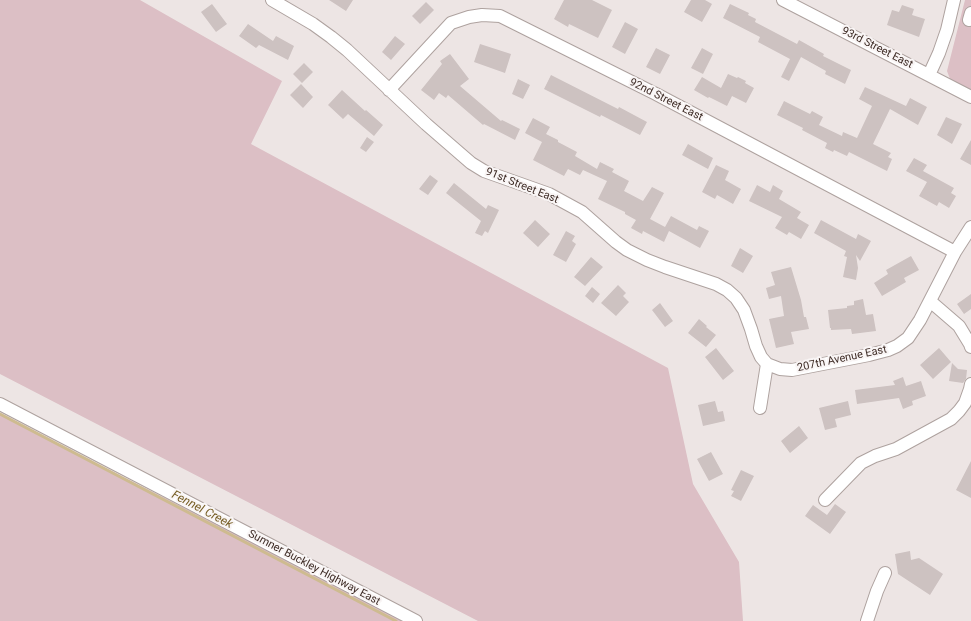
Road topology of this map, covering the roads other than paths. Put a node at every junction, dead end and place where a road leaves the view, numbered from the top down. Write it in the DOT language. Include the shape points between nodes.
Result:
graph roads {
  1 [pos="272,0"];
  2 [pos="783,0"];
  3 [pos="954,0"];
  4 [pos="929,75"];
  5 [pos="389,90"];
  6 [pos="971,97"];
  7 [pos="971,227"];
  8 [pos="955,252"];
  9 [pos="930,301"];
  10 [pos="971,347"];
  11 [pos="767,364"];
  12 [pos="971,384"];
  13 [pos="0,404"];
  14 [pos="760,408"];
  15 [pos="825,500"];
  16 [pos="886,573"];
  17 [pos="416,621"];
  18 [pos="867,621"];
  1 -- 5 [label="street, 91st Street East" via="331,37"];
  2 -- 4 [label="street, 93rd Street East"];
  3 -- 4 [label="street" via="947,30"];
  4 -- 6 [label="street, 93rd Street East"];
  5 -- 8 [label="street, 92nd Street East" via="451,23 482,15 500,16 656,94"];
  5 -- 11 [label="street, 91st Street East" via="470,163 484,171 548,194 582,212 616,242 647,260 727,290 744,310 756,346"];
  7 -- 8 [label="street, 207th Avenue East"];
  8 -- 9 [label="street, 207th Avenue East"];
  9 -- 10 [label="street" via="959,326"];
  9 -- 11 [label="street, 207th Avenue East" via="908,338 888,350 792,370"];
  11 -- 14 [label="street"];
  12 -- 15 [label="street" via="965,403 951,419 896,449 861,463"];
  13 -- 17 [label="street, Sumner Buckley Highway East"];
  16 -- 18 [label="street"];
}
